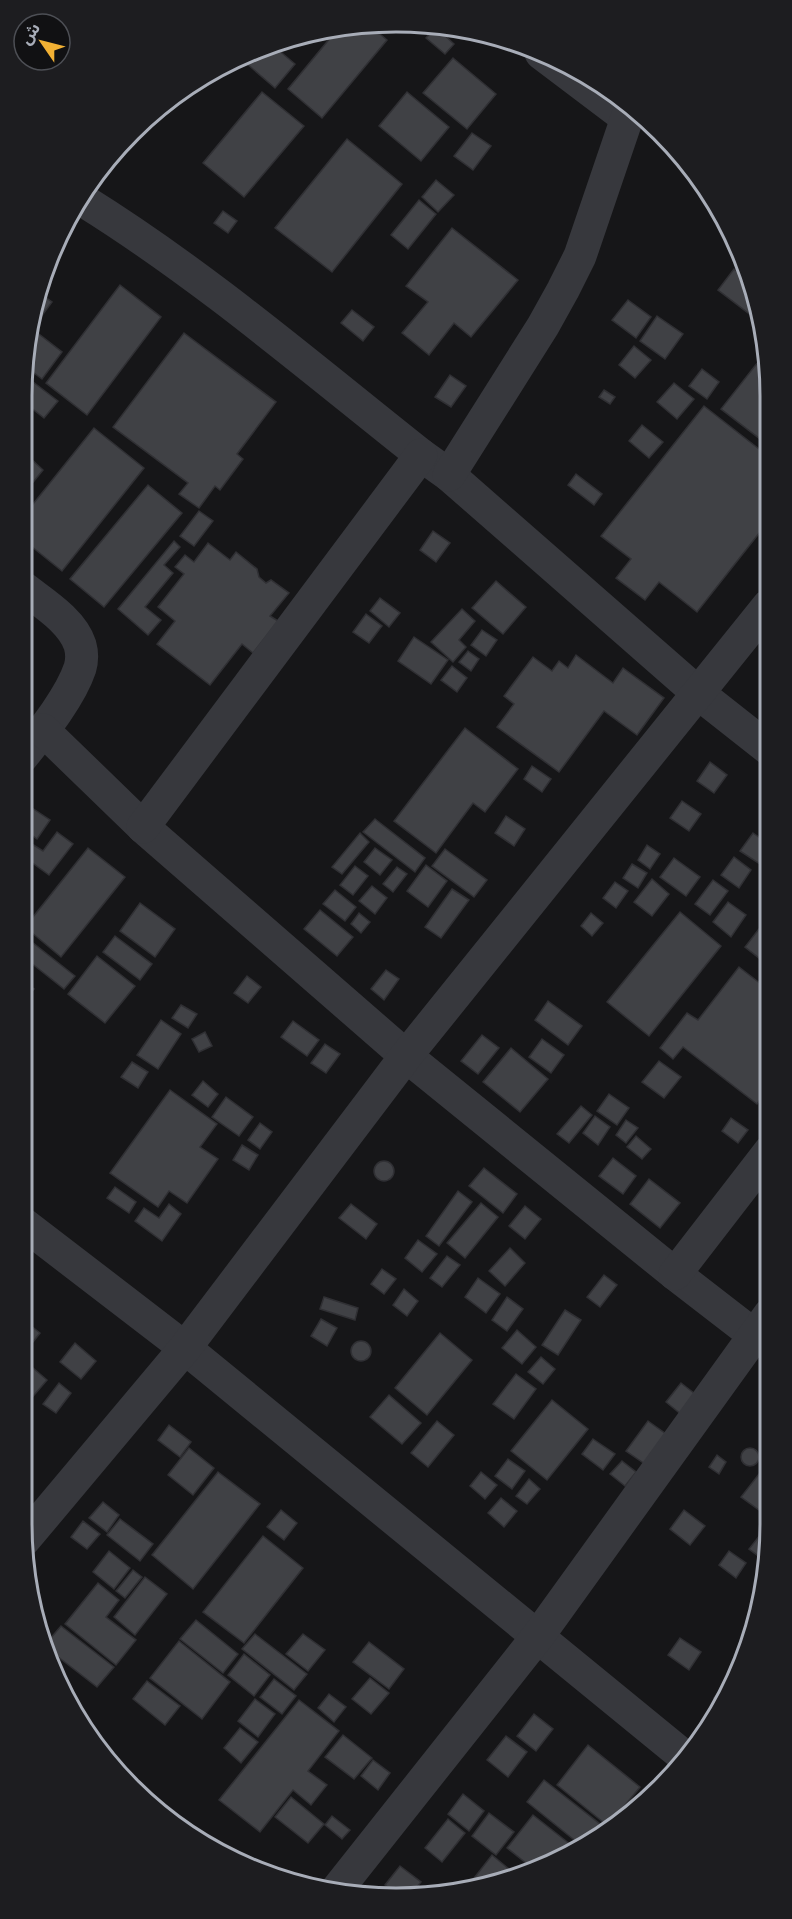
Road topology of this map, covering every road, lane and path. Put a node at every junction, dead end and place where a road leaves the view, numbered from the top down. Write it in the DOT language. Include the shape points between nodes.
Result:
graph roads {
  1 [pos="628,115"];
  2 [pos="87,203"];
  3 [pos="421,455"];
  4 [pos="449,475"];
  5 [pos="32,595"];
  6 [pos="760,616"];
  7 [pos="698,693"];
  8 [pos="43,730"];
  9 [pos="760,742"];
  10 [pos="32,744"];
  11 [pos="143,827"];
  12 [pos="405,1056"];
  13 [pos="759,1186"];
  14 [pos="32,1231"];
  15 [pos="675,1274"];
  16 [pos="760,1323"];
  17 [pos="760,1327"];
  18 [pos="184,1348"];
  19 [pos="32,1530"];
  20 [pos="538,1636"];
  21 [pos="679,1752"];
  22 [pos="342,1883"];
  1 -- 4 [label="street" via="580,256 538,335"];
  2 -- 3 [label="street" via="226,301"];
  3 -- 4 [label="street"];
  3 -- 11 [label="street"];
  4 -- 7 [label="street"];
  5 -- 8 [label="street" via="67,624 81,654 73,682"];
  6 -- 7 [label="street"];
  7 -- 9 [label="street"];
  7 -- 12 [label="street"];
  8 -- 10 [label="street"];
  8 -- 11 [label="street"];
  11 -- 12 [label="street"];
  12 -- 15 [label="street"];
  12 -- 18 [label="street"];
  13 -- 15 [label="street"];
  14 -- 18 [label="street"];
  15 -- 16 [label="street"];
  17 -- 20 [label="street"];
  18 -- 19 [label="street"];
  18 -- 20 [label="street"];
  20 -- 21 [label="street"];
  20 -- 22 [label="street"];
}
